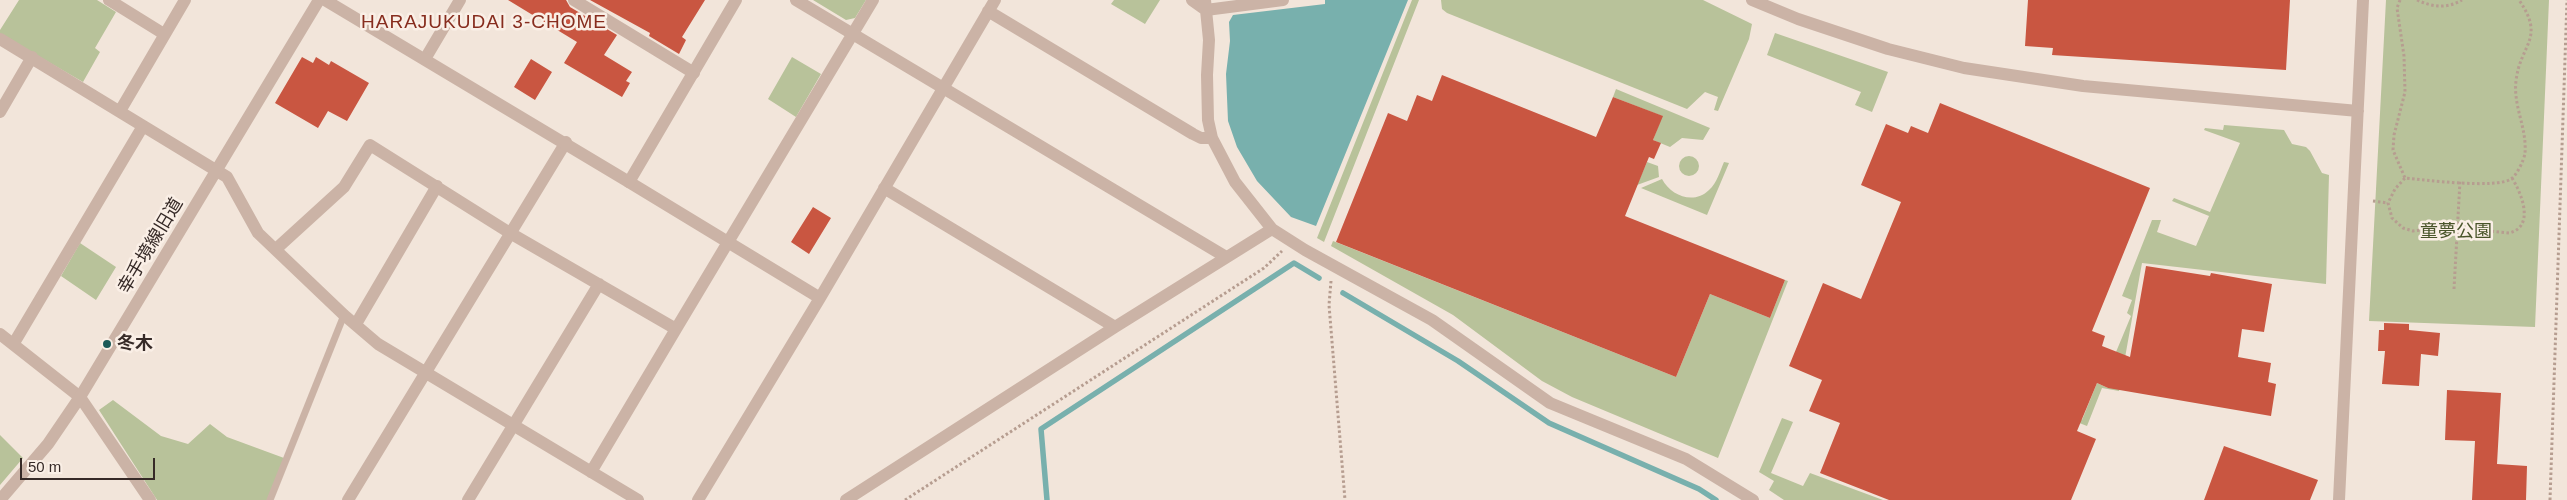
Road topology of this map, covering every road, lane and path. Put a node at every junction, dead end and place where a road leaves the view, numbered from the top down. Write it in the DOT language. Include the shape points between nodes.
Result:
graph roads {
  1 [pos="109,0"];
  2 [pos="185,0"];
  3 [pos="319,0"];
  4 [pos="325,0"];
  5 [pos="460,0"];
  6 [pos="574,0"];
  7 [pos="736,0"];
  8 [pos="796,0"];
  9 [pos="873,0"];
  10 [pos="1192,0"];
  11 [pos="1283,0"];
  12 [pos="1752,0"];
  13 [pos="2363,0"];
  14 [pos="2400,0"];
  15 [pos="2417,0"];
  16 [pos="2462,0"];
  17 [pos="2519,0"];
  18 [pos="2567,0"];
  19 [pos="991,5"];
  20 [pos="1205,5"];
  21 [pos="164,34"];
  22 [pos="852,34"];
  23 [pos="0,39"];
  24 [pos="32,58"];
  25 [pos="425,58"];
  26 [pos="694,73"];
  27 [pos="942,87"];
  28 [pos="120,111"];
  29 [pos="2358,111"];
  30 [pos="0,112"];
  31 [pos="143,126"];
  32 [pos="1212,138"];
  33 [pos="566,142"];
  34 [pos="217,170"];
  35 [pos="2405,178"];
  36 [pos="2512,178"];
  37 [pos="2460,181"];
  38 [pos="629,182"];
  39 [pos="437,186"];
  40 [pos="884,188"];
  41 [pos="2373,201"];
  42 [pos="2388,203"];
  43 [pos="2457,228"];
  44 [pos="1272,229"];
  45 [pos="510,233"];
  46 [pos="1291,241"];
  47 [pos="727,242"];
  48 [pos="276,249"];
  49 [pos="1226,257"];
  50 [pos="1333,264"];
  51 [pos="599,284"];
  52 [pos="2454,289"];
  53 [pos="820,298"];
  54 [pos="344,315"];
  55 [pos="356,324"];
  56 [pos="1115,327"];
  57 [pos="676,329"];
  58 [pos="0,334"];
  59 [pos="14,343"];
  60 [pos="425,373"];
  61 [pos="80,398"];
  62 [pos="512,425"];
  63 [pos="591,472"];
  64 [pos="0,500"];
  65 [pos="150,500"];
  66 [pos="270,500"];
  67 [pos="348,500"];
  68 [pos="468,500"];
  69 [pos="638,500"];
  70 [pos="698,500"];
  71 [pos="846,500"];
  72 [pos="905,500"];
  73 [pos="1345,500"];
  74 [pos="1753,500"];
  75 [pos="2339,500"];
  76 [pos="2550,500"];
  1 -- 21 [label="street"];
  2 -- 21 [label="street"];
  3 -- 34 [label="street, 幸手境線旧道"];
  4 -- 25 [label="street"];
  5 -- 25 [label="street"];
  6 -- 26 [label="street"];
  7 -- 26 [label="street"];
  8 -- 22 [label="street"];
  9 -- 22 [label="street"];
  10 -- 20 [label="street"];
  11 -- 20 [label="street"];
  12 -- 29 [label="street" via="1888,49 1964,68 2083,86"];
  13 -- 29 [label="street"];
  14 -- 35 [label="path" via="2397,8 2405,92 2396,121 2393,150"];
  15 -- 16 [label="path" via="2430,6 2452,6"];
  17 -- 36 [label="path" via="2529,14 2532,31 2518,67 2516,83 2525,154"];
  18 -- 76 [label="path"];
  19 -- 27 [label="street"];
  19 -- 32 [label="street" via="1193,134"];
  20 -- 32 [label="street" via="1208,120"];
  21 -- 28 [label="street"];
  22 -- 27 [label="street"];
  22 -- 47 [label="street"];
  23 -- 24 [label="street"];
  24 -- 28 [label="street"];
  24 -- 30 [label="street"];
  25 -- 33 [label="street"];
  26 -- 38 [label="street"];
  27 -- 40 [label="street"];
  27 -- 49 [label="street"];
  28 -- 31 [label="street"];
  29 -- 75 [label="street"];
  31 -- 34 [label="street"];
  31 -- 59 [label="street"];
  32 -- 44 [label="street" via="1235,182"];
  33 -- 38 [label="street"];
  33 -- 45 [label="street"];
  34 -- 48 [label="street" via="227,176 258,233"];
  34 -- 61 [label="street, 幸手境線旧道"];
  35 -- 37 [label="path"];
  35 -- 42 [label="path"];
  36 -- 37 [label="path" via="2484,184"];
  36 -- 43 [label="path" via="2525,208 2522,224 2516,231"];
  37 -- 43 [label="path"];
  38 -- 47 [label="street"];
  39 -- 45 [label="street"];
  39 -- 48 [label="street" via="370,145 344,187"];
  39 -- 55 [label="street"];
  40 -- 53 [label="street"];
  40 -- 56 [label="street"];
  41 -- 42 [label="path"];
  42 -- 43 [label="path" via="2392,218 2403,228 2413,231"];
  43 -- 52 [label="path"];
  44 -- 46 [label="street"];
  44 -- 49 [label="street"];
  45 -- 51 [label="street"];
  45 -- 60 [label="street"];
  46 -- 50 [label="street"];
  46 -- 72 [label="path" via="1264,268"];
  47 -- 53 [label="street"];
  47 -- 57 [label="street"];
  48 -- 54 [label="street"];
  49 -- 56 [label="street"];
  50 -- 73 [label="path" via="1329,305"];
  50 -- 74 [label="street" via="1432,320 1550,403 1686,459"];
  51 -- 57 [label="street"];
  51 -- 62 [label="street"];
  53 -- 70 [label="street"];
  54 -- 55 [label="street"];
  54 -- 66 [label="lane"];
  55 -- 60 [label="street" via="378,344"];
  56 -- 71 [label="street"];
  57 -- 63 [label="street"];
  58 -- 59 [label="street"];
  59 -- 61 [label="street"];
  60 -- 62 [label="street"];
  60 -- 67 [label="street"];
  61 -- 64 [label="street, 幸手境線旧道" via="48,444"];
  61 -- 65 [label="street"];
  62 -- 63 [label="street"];
  62 -- 68 [label="street"];
  63 -- 69 [label="street"];
}
